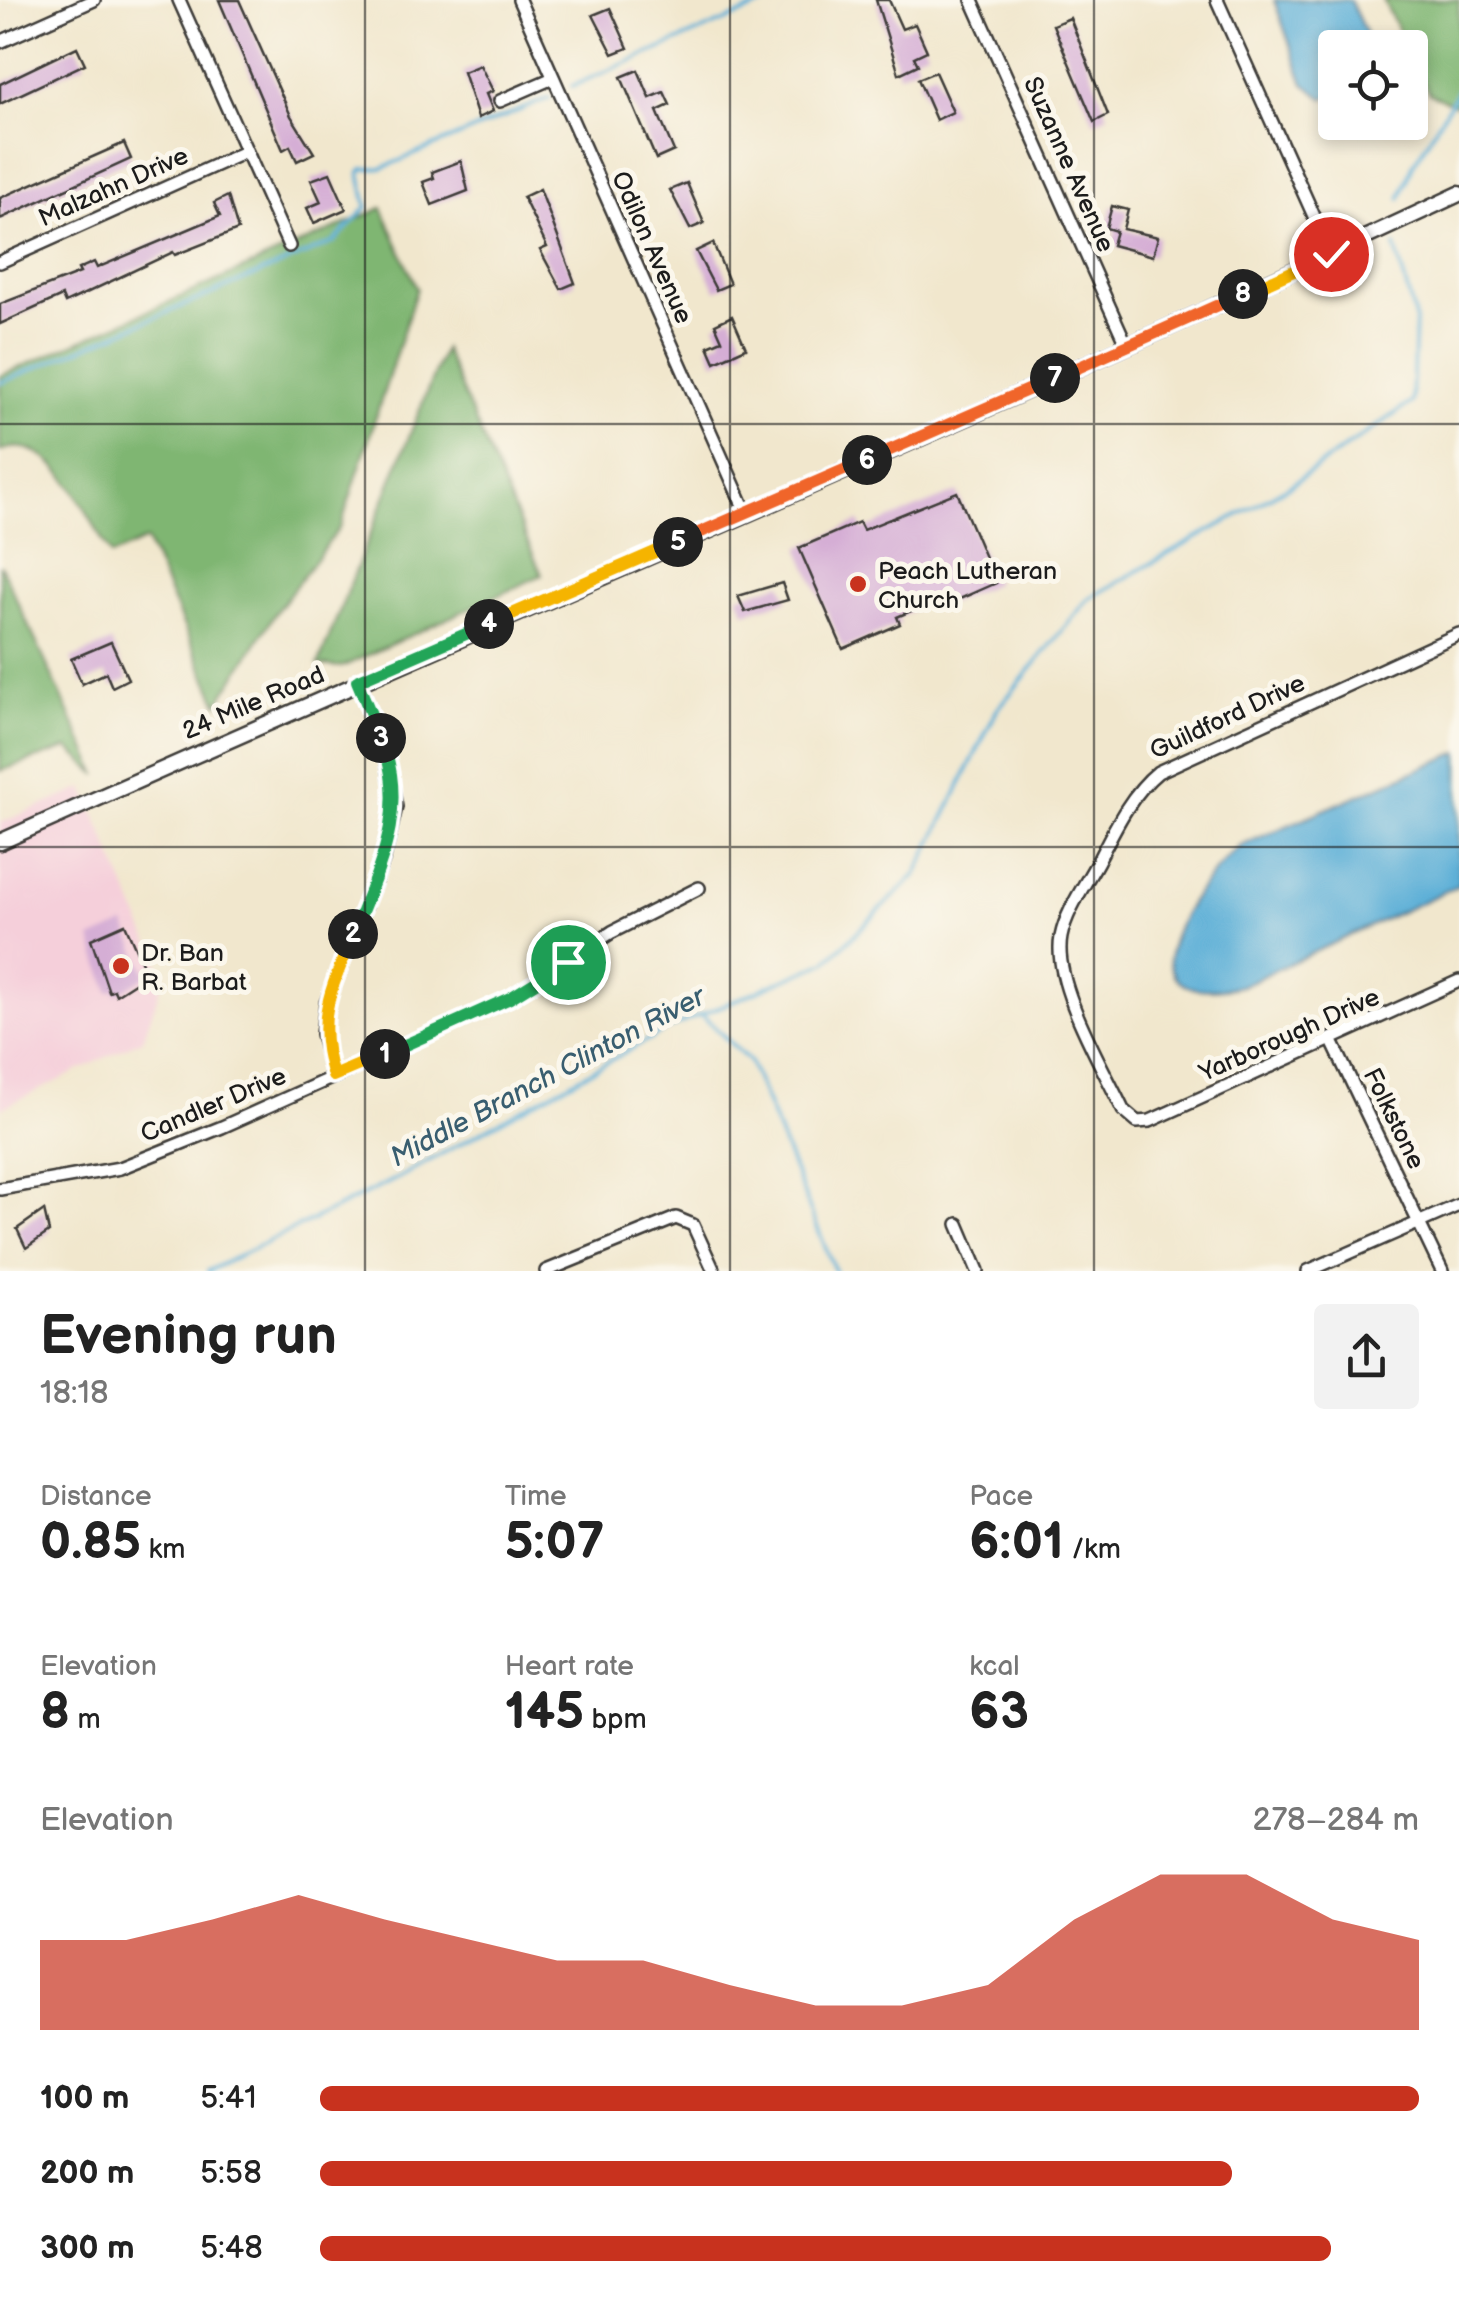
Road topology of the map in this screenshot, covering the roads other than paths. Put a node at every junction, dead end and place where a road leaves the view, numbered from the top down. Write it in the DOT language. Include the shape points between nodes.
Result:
graph roads {
  1 [pos="94,0"];
  2 [pos="178,0"];
  3 [pos="519,0"];
  4 [pos="972,0"];
  5 [pos="1217,0"];
  6 [pos="0,42"];
  7 [pos="553,78"];
  8 [pos="500,101"];
  9 [pos="245,152"];
  10 [pos="1459,194"];
  11 [pos="289,246"];
  12 [pos="1331,254"];
  13 [pos="0,262"];
  14 [pos="1127,346"];
  15 [pos="746,512"];
  16 [pos="1459,634"];
  17 [pos="357,681"];
  18 [pos="0,842"];
  19 [pos="699,888"];
  20 [pos="1459,981"];
  21 [pos="1332,1039"];
  22 [pos="333,1076"];
  23 [pos="1136,1122"];
  24 [pos="0,1189"];
  25 [pos="1459,1206"];
  26 [pos="1420,1223"];
  27 [pos="958,1224"];
  28 [pos="546,1271"];
  29 [pos="714,1271"];
  30 [pos="978,1271"];
  31 [pos="1308,1271"];
  32 [pos="1442,1271"];
  1 -- 6 [label="street"];
  2 -- 9 [label="street"];
  3 -- 7 [label="street, Odilon Avenue"];
  4 -- 14 [label="street, Suzanne Avenue"];
  5 -- 12 [label="street"];
  7 -- 8 [label="street"];
  7 -- 15 [label="street, Odilon Avenue"];
  9 -- 11 [label="street"];
  9 -- 13 [label="street, Malzahn Drive"];
  10 -- 12 [label="street, 24 Mile Road"];
  12 -- 14 [label="street, 24 Mile Road"];
  14 -- 15 [label="street, 24 Mile Road"];
  15 -- 17 [label="street, 24 Mile Road"];
  16 -- 23 [label="street, Guildford Drive" via="1169,765 1128,806 1066,920 1059,948 1068,989 1123,1110"];
  17 -- 18 [label="street, 24 Mile Road"];
  17 -- 22 [label="street" via="385,748 396,807 384,858 326,1003 322,1034"];
  19 -- 22 [label="street, Candler Drive" via="612,932 510,998"];
  20 -- 21 [label="street, Yarborough Drive"];
  21 -- 23 [label="street, Yarborough Drive"];
  21 -- 26 [label="street, Folkstone"];
  22 -- 24 [label="street, Candler Drive" via="120,1168"];
  25 -- 26 [label="street"];
  26 -- 31 [label="street"];
  26 -- 32 [label="street, Folkstone"];
  27 -- 30 [label="street"];
  28 -- 29 [label="street" via="670,1219 686,1219 697,1231"];
}
